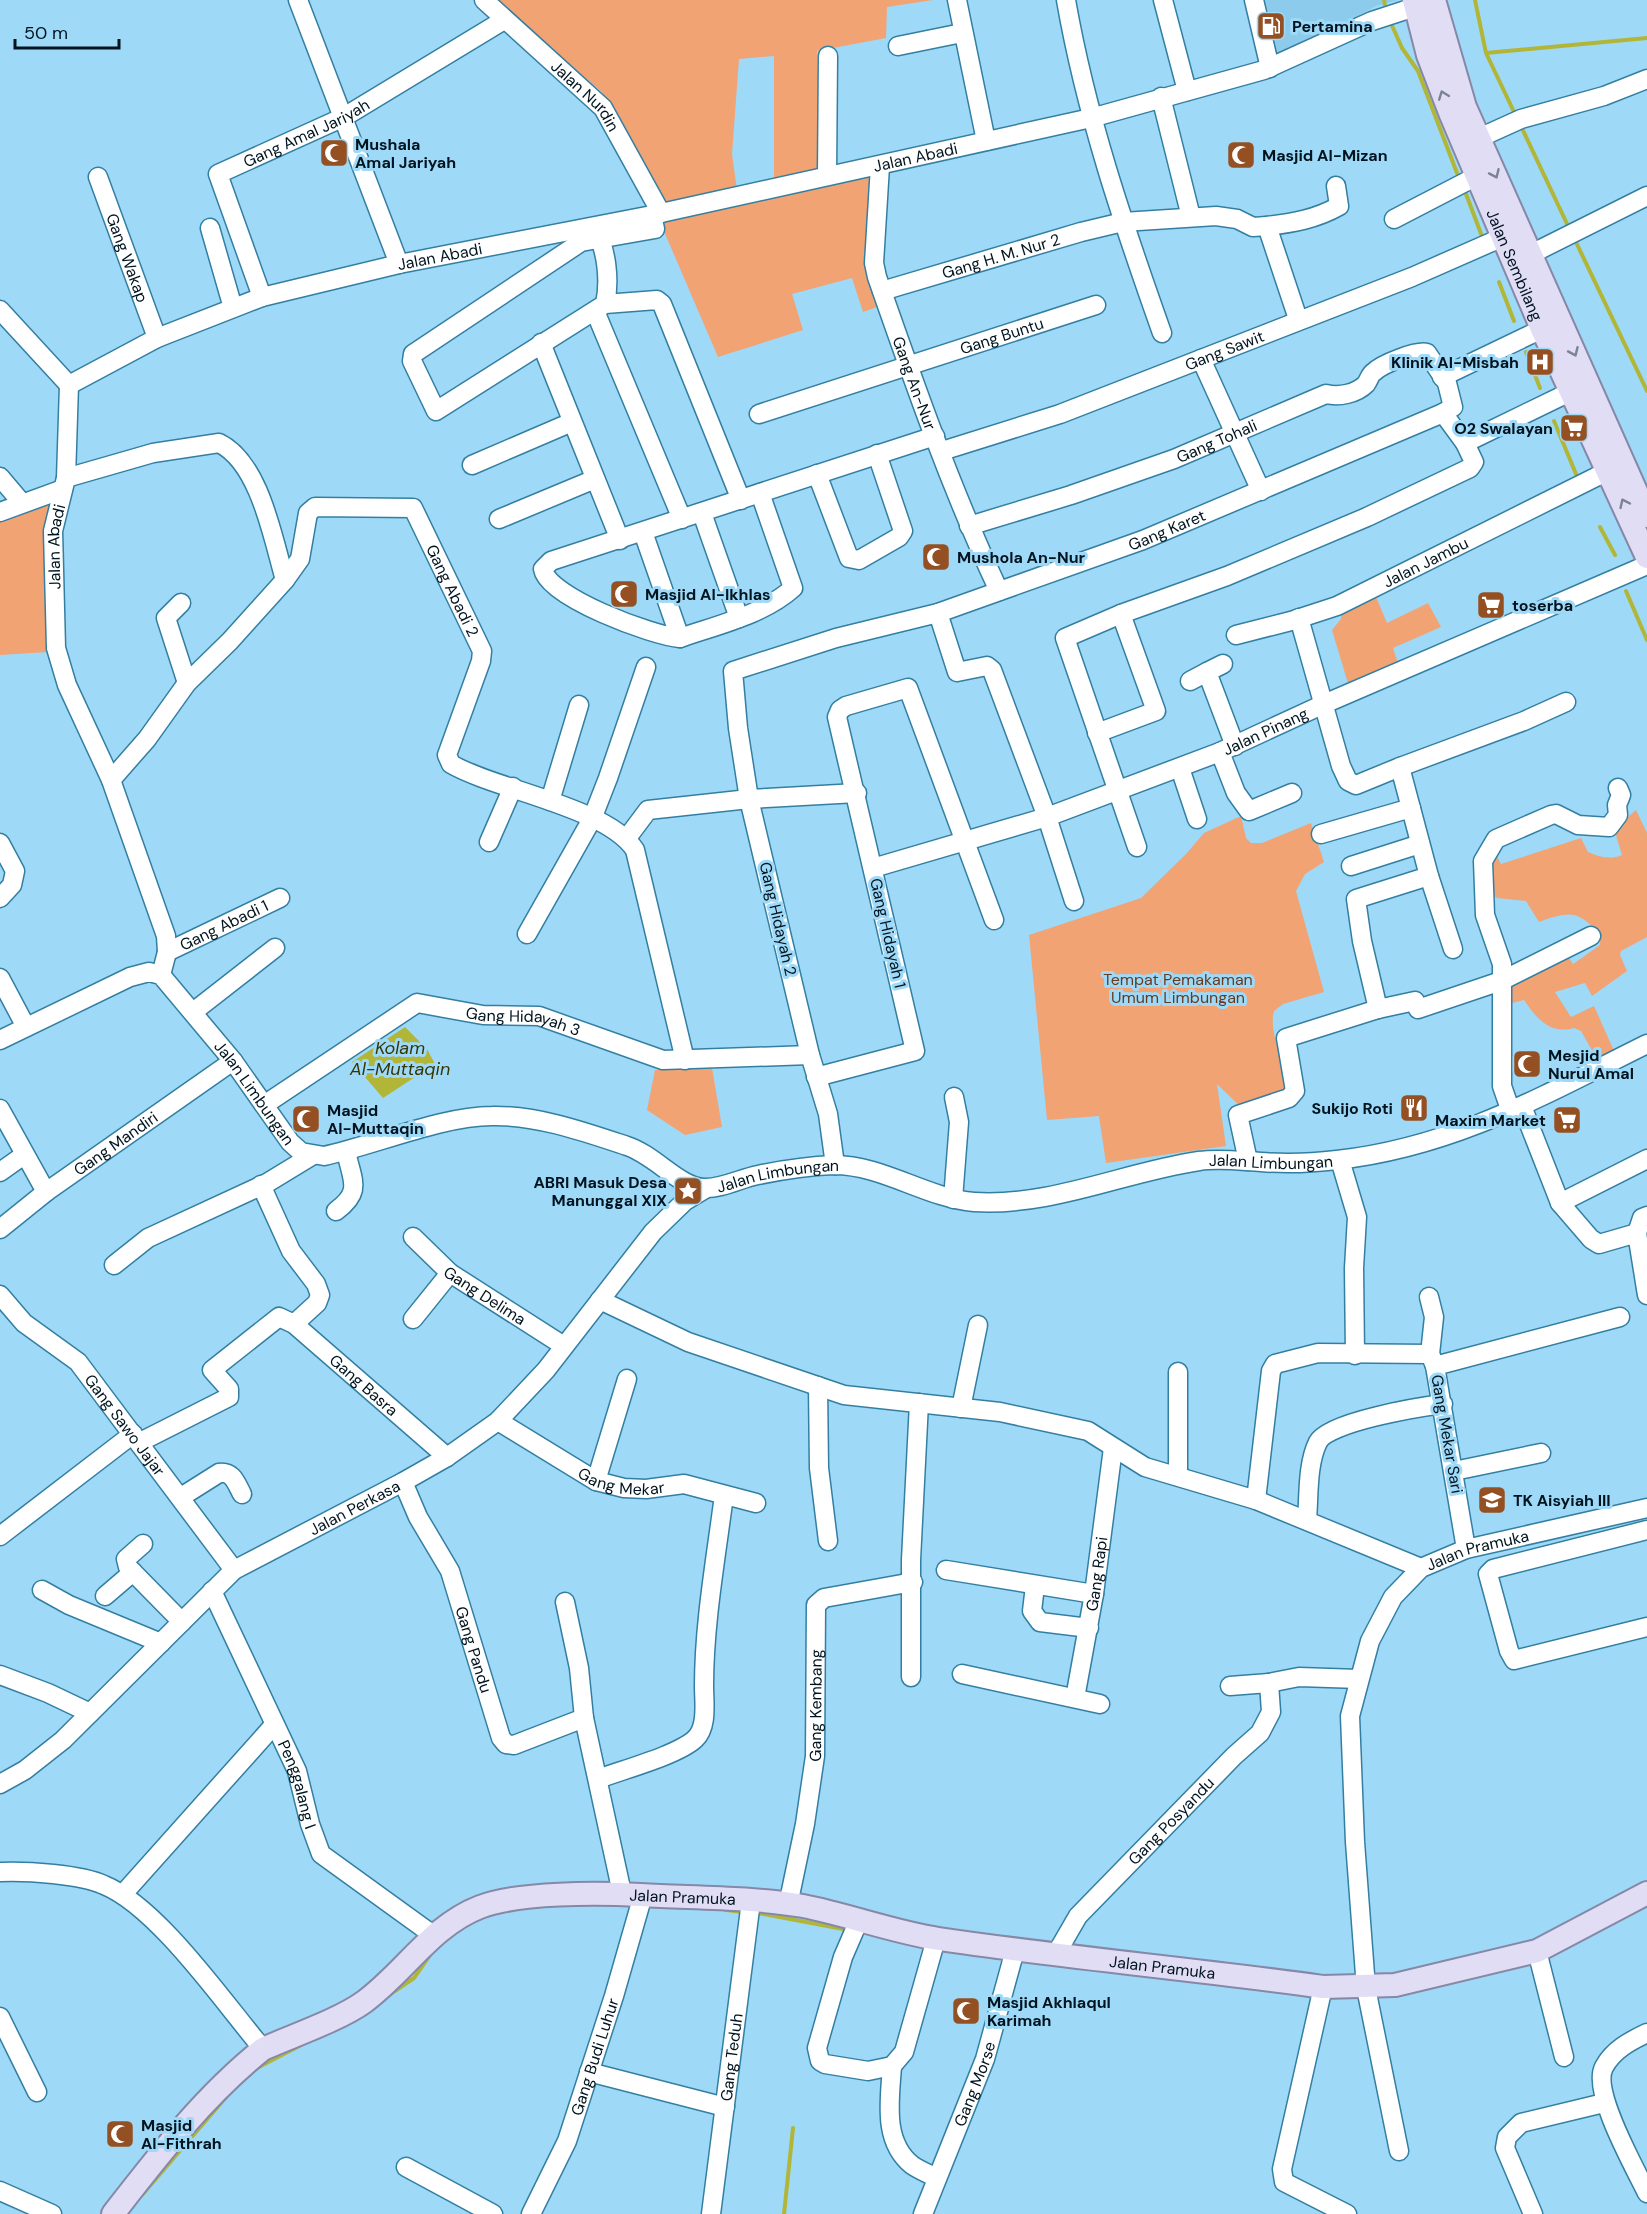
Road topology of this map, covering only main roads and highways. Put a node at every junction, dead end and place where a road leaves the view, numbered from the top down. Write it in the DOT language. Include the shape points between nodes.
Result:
graph roads {
  1 [pos="1416,5"];
  2 [pos="1647,516"];
  3 [pos="1647,557"];
  4 [pos="1647,1893"];
  5 [pos="113,2214"];
  1 -- 2 [label="main road, Jalan Sembilang, one-way"];
  3 -- 1 [label="main road, Jalan Sembilang, one-way" via="1477,176 1428,55"];
  4 -- 5 [label="main road, Jalan Pramuka" via="1537,1951 1395,1985 1366,1988 1323,1987 1015,1950 936,1938 788,1905 704,1895 540,1896 483,1905 433,1935 402,1970 362,2004 263,2049 197,2111"];
}
